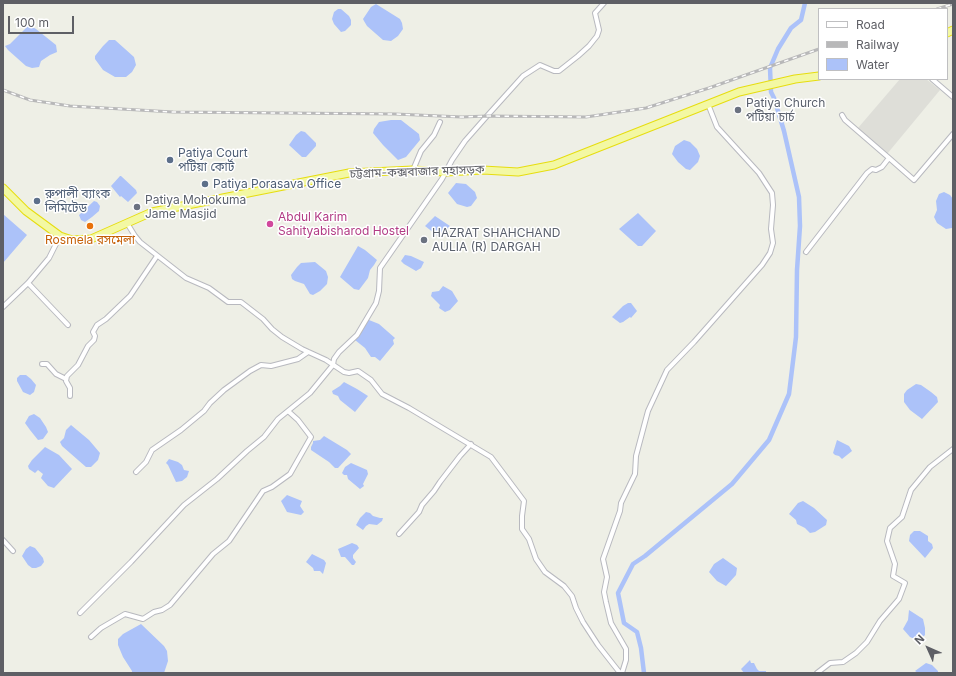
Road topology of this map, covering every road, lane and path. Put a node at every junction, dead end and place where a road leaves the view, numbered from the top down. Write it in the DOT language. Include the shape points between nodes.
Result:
graph roads {
  1 [pos="604,3"];
  2 [pos="818,76"];
  3 [pos="933,80"];
  4 [pos="953,97"];
  5 [pos="708,104"];
  6 [pos="842,115"];
  7 [pos="440,122"];
  8 [pos="953,134"];
  9 [pos="889,158"];
  10 [pos="413,170"];
  11 [pos="445,172"];
  12 [pos="3,188"];
  13 [pos="128,223"];
  14 [pos="60,236"];
  15 [pos="806,252"];
  16 [pos="157,256"];
  17 [pos="28,283"];
  18 [pos="3,307"];
  19 [pos="68,325"];
  20 [pos="308,352"];
  21 [pos="42,364"];
  22 [pos="333,365"];
  23 [pos="66,379"];
  24 [pos="70,396"];
  25 [pos="288,411"];
  26 [pos="471,444"];
  27 [pos="953,449"];
  28 [pos="136,472"];
  29 [pos="399,534"];
  30 [pos="3,540"];
  31 [pos="13,551"];
  32 [pos="80,613"];
  33 [pos="91,637"];
  34 [pos="621,673"];
  35 [pos="817,673"];
  1 -- 11 [label="street" via="595,13 599,30 589,46 559,70 554,71 540,65 523,76 465,141"];
  2 -- 5 [label="highway, চট্টগ্রাম-কক্সবাজার মহাসড়ক" via="752,89"];
  3 -- 4 [label="street"];
  5 -- 11 [label="highway, চট্টগ্রাম-কক্সবাজার মহাসড়ক" via="554,165 518,172"];
  5 -- 34 [label="street" via="717,127 759,173 772,193 773,243 762,265 667,370 648,411 636,456 635,474 621,503 603,558 607,577 604,592 611,623 626,649 626,660"];
  6 -- 9 [label="street"];
  7 -- 10 [label="street" via="434,135 420,151"];
  8 -- 9 [label="street" via="914,180"];
  9 -- 15 [label="street" via="882,167 867,173"];
  10 -- 11 [label="highway, চট্টগ্রাম-কক্সবাজার মহাসড়ক"];
  10 -- 13 [label="highway, চট্টগ্রাম-কক্সবাজার মহাসড়ক" via="349,173 319,178 152,212"];
  11 -- 22 [label="street" via="380,268 376,303 357,334 334,359"];
  12 -- 14 [label="highway, চট্টগ্রাম-কক্সবাজার মহাসড়ক" via="26,211"];
  13 -- 14 [label="highway, চট্টগ্রাম-কক্সবাজার মহাসড়ক" via="91,239 72,240"];
  13 -- 16 [label="street" via="135,236"];
  14 -- 17 [label="street" via="49,258"];
  16 -- 20 [label="street" via="186,278 209,288 228,302 241,302 282,337"];
  16 -- 23 [label="street" via="130,296 97,325 93,332 94,340"];
  17 -- 18 [label="street"];
  17 -- 19 [label="street"];
  20 -- 22 [label="street"];
  20 -- 28 [label="street" via="298,358 271,366 261,365 250,371 224,390 182,430 152,450 146,462"];
  21 -- 23 [label="street" via="47,364 56,374"];
  22 -- 25 [label="street" via="310,393"];
  22 -- 26 [label="street" via="344,372 358,371 371,380 382,394"];
  23 -- 24 [label="street"];
  25 -- 32 [label="street" via="264,437 184,505"];
  25 -- 33 [label="street" via="311,437 290,474 272,488 263,491 229,541 213,554 170,605 143,619 125,614"];
  26 -- 29 [label="street"];
  26 -- 34 [label="street" via="491,457 524,501 522,529 529,539 536,559 545,572 564,586 572,596 583,622"];
  27 -- 35 [label="street" via="930,467 911,490 902,516 890,528 887,541 895,564 893,576 905,583 899,600 856,653 843,662 830,663"];
  30 -- 31 [label="street"];
}
